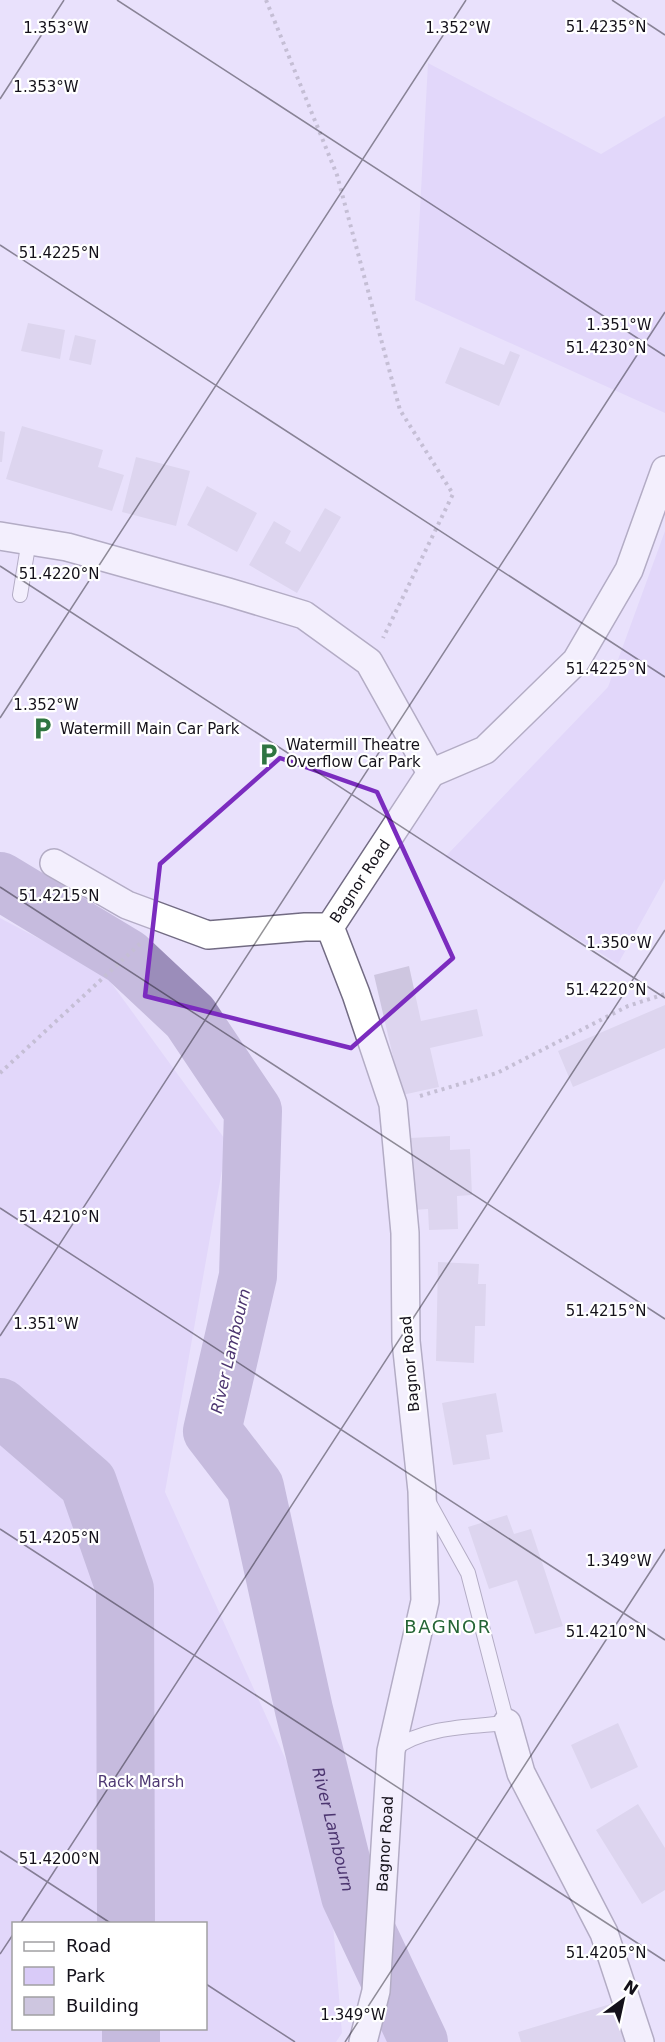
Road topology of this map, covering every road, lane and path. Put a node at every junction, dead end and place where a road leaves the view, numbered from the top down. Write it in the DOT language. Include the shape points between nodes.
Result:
graph roads {
  1 [pos="267,0"];
  2 [pos="665,470"];
  3 [pos="0,536"];
  4 [pos="29,540"];
  5 [pos="20,595"];
  6 [pos="369,662"];
  7 [pos="430,773"];
  8 [pos="54,863"];
  9 [pos="167,920"];
  10 [pos="330,927"];
  11 [pos="665,994"];
  12 [pos="0,1073"];
  13 [pos="393,1104"];
  14 [pos="422,1491"];
  15 [pos="507,1723"];
  16 [pos="391,1751"];
  17 [pos="363,2042"];
  18 [pos="640,2042"];
  1 -- 6 [label="path" via="337,175 400,410 453,494"];
  2 -- 7 [label="street" via="629,570 576,661 485,750"];
  3 -- 4 [label="street"];
  4 -- 5 [label="lane"];
  4 -- 6 [label="street" via="67,547 304,615"];
  6 -- 7 [label="street"];
  7 -- 10 [label="street, Bagnor Road"];
  8 -- 9 [label="street" via="127,905"];
  9 -- 10 [label="street" via="208,935"];
  9 -- 12 [label="path"];
  10 -- 13 [label="street, Bagnor Road"];
  11 -- 13 [label="path" via="628,1006 497,1073"];
  13 -- 14 [label="street, Bagnor Road" via="405,1233 406,1341"];
  14 -- 15 [label="lane" via="468,1573"];
  14 -- 16 [label="street, Bagnor Road" via="425,1601"];
  15 -- 16 [label="lane" via="433,1732 407,1739"];
  15 -- 18 [label="street" via="521,1773 604,1933"];
  16 -- 17 [label="street, Bagnor Road" via="376,1991"];
}
